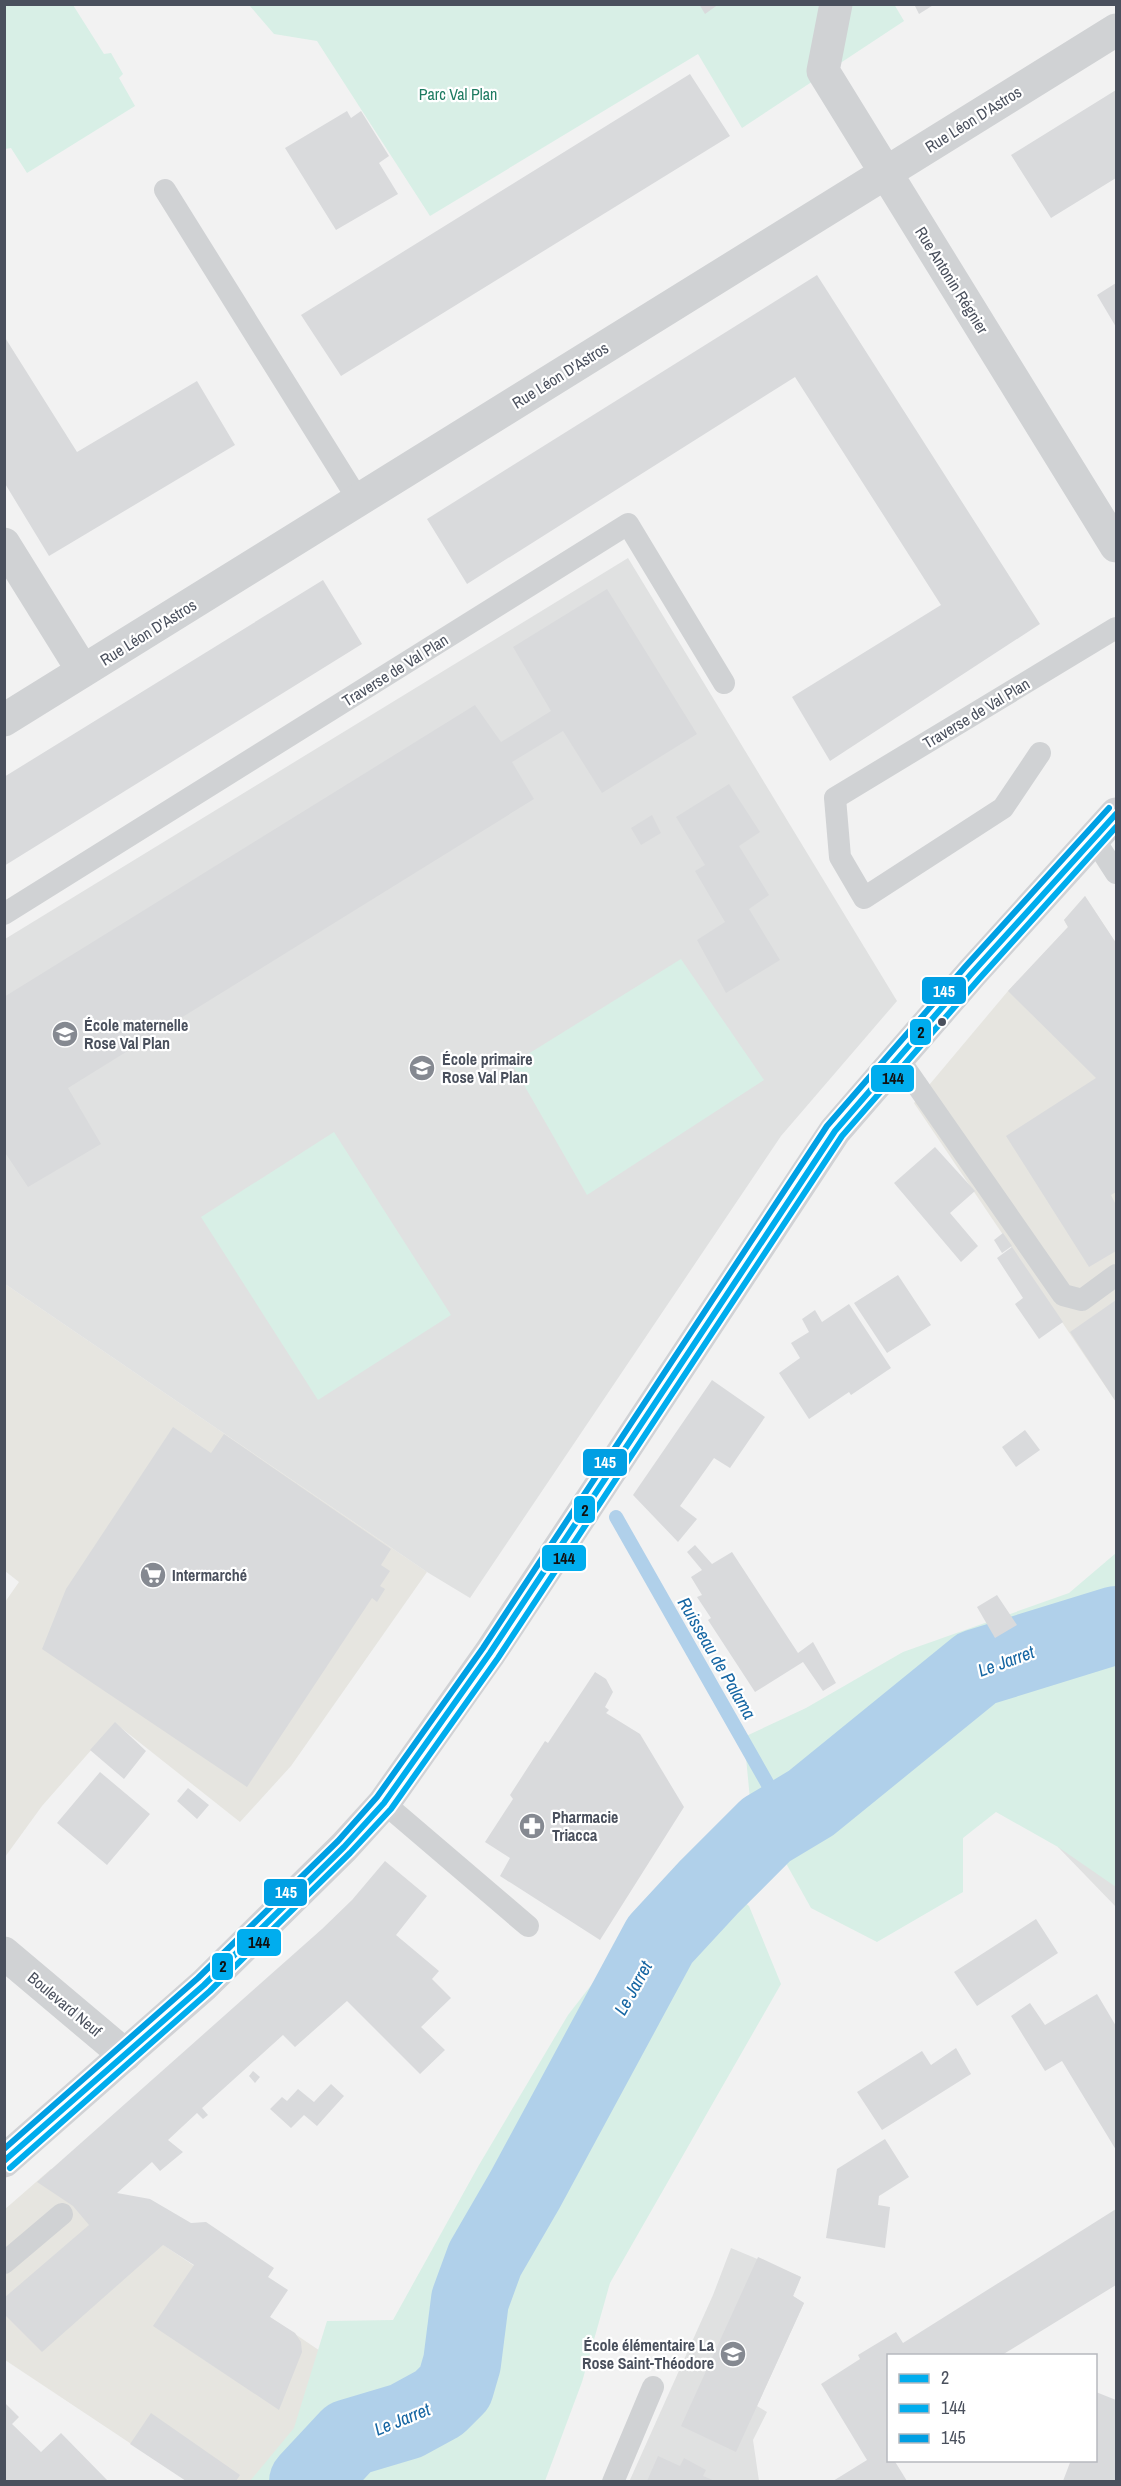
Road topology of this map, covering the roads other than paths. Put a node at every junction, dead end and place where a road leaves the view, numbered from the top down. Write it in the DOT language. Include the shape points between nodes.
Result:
graph roads {
  1 [pos="836,4"];
  2 [pos="1116,30"];
  3 [pos="886,173"];
  4 [pos="165,190"];
  5 [pos="359,501"];
  6 [pos="4,544"];
  7 [pos="1116,546"];
  8 [pos="1116,628"];
  9 [pos="83,671"];
  10 [pos="724,683"];
  11 [pos="4,720"];
  12 [pos="1040,753"];
  13 [pos="1116,814"];
  14 [pos="1094,839"];
  15 [pos="1116,873"];
  16 [pos="4,914"];
  17 [pos="898,1058"];
  18 [pos="1116,1275"];
  19 [pos="384,1803"];
  20 [pos="528,1926"];
  21 [pos="4,1953"];
  22 [pos="125,2055"];
  23 [pos="4,2161"];
  24 [pos="62,2214"];
  25 [pos="4,2263"];
  26 [pos="653,2387"];
  27 [pos="613,2481"];
  1 -- 3 [label="street, Rue Antonin Régnier" via="823,71"];
  2 -- 3 [label="street, Rue Léon D'Astros"];
  3 -- 5 [label="street, Rue Léon D'Astros"];
  3 -- 7 [label="street, Rue Antonin Régnier"];
  4 -- 5 [label="lane"];
  5 -- 9 [label="street, Rue Léon D'Astros"];
  6 -- 9 [label="street"];
  8 -- 12 [label="lane, Traverse de Val Plan" via="835,798 840,857 864,898 1003,808"];
  9 -- 11 [label="street, Rue Léon D'Astros"];
  10 -- 16 [label="lane, Traverse de Val Plan" via="628,524"];
  13 -- 14 [label="main road"];
  14 -- 15 [label="lane"];
  14 -- 17 [label="main road"];
  17 -- 18 [label="lane" via="1063,1295 1082,1300"];
  17 -- 19 [label="main road" via="835,1131 490,1653"];
  19 -- 20 [label="lane"];
  19 -- 22 [label="main road" via="204,1985"];
  21 -- 22 [label="street, Boulevard Neuf"];
  22 -- 23 [label="main road"];
  24 -- 25 [label="lane"];
  26 -- 27 [label="lane"];
}
